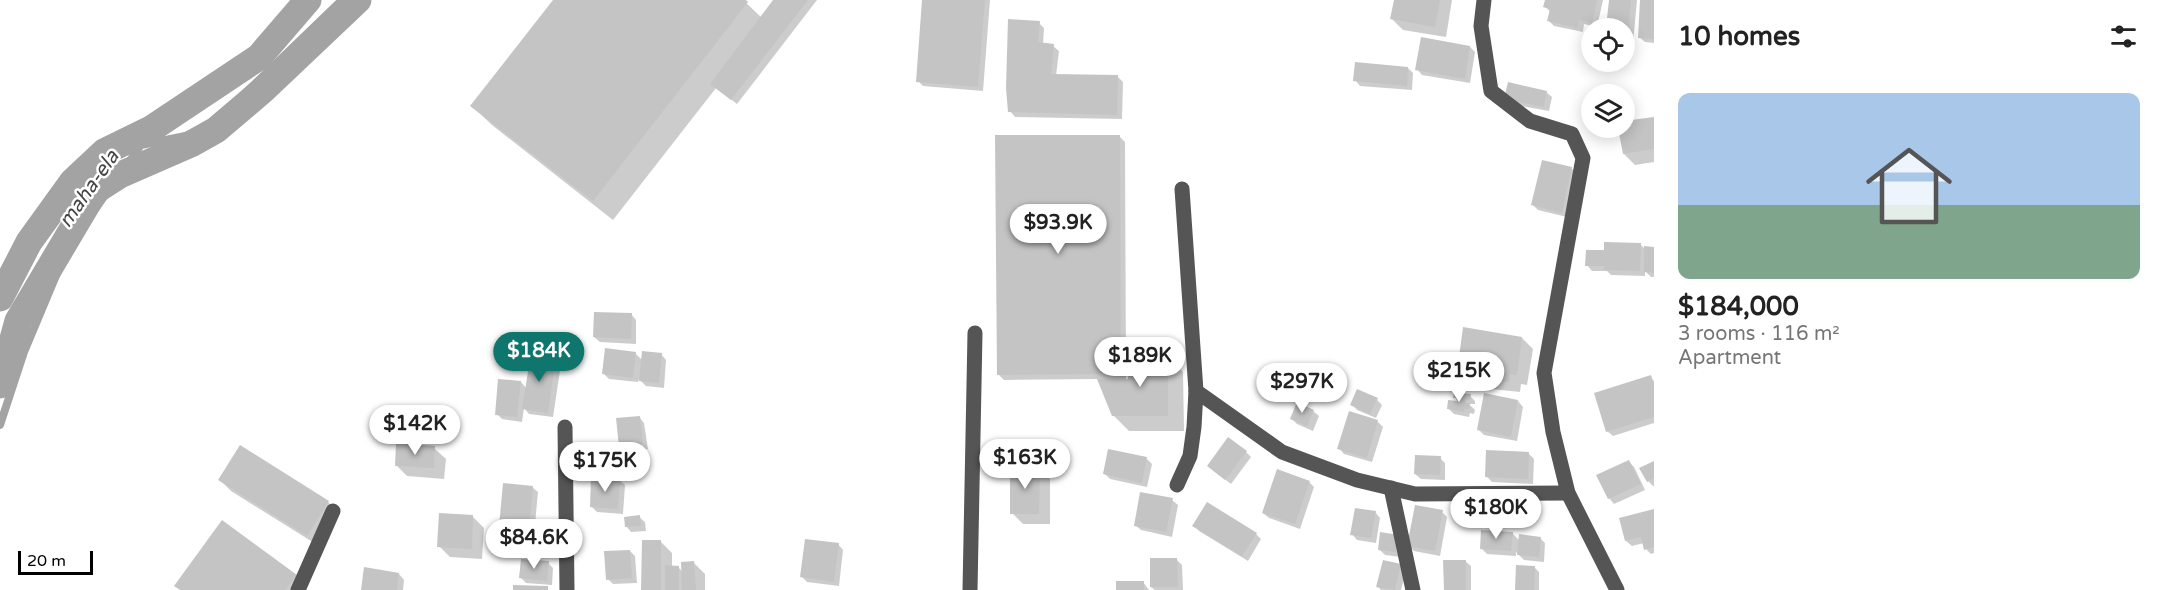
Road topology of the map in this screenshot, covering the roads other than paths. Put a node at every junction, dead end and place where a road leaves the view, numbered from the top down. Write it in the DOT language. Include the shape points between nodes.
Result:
graph roads {
  1 [pos="1484,0"];
  2 [pos="1182,189"];
  3 [pos="975,333"];
  4 [pos="1196,391"];
  5 [pos="565,427"];
  6 [pos="1177,484"];
  7 [pos="1391,488"];
  8 [pos="1568,493"];
  9 [pos="333,511"];
  10 [pos="298,590"];
  11 [pos="567,590"];
  12 [pos="970,590"];
  13 [pos="1413,590"];
  14 [pos="1617,590"];
  1 -- 8 [label="street" via="1481,26 1491,91 1530,121 1572,134 1584,158 1544,373"];
  2 -- 4 [label="street"];
  3 -- 12 [label="street"];
  4 -- 6 [label="street" via="1190,456"];
  4 -- 7 [label="street" via="1282,452 1357,480"];
  5 -- 11 [label="street"];
  7 -- 8 [label="street" via="1415,494"];
  7 -- 13 [label="street"];
  8 -- 14 [label="street"];
  9 -- 10 [label="street"];
}
